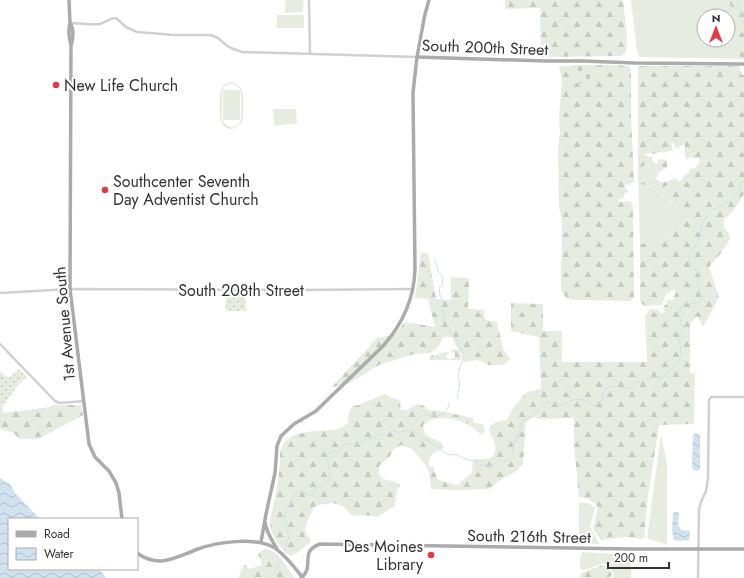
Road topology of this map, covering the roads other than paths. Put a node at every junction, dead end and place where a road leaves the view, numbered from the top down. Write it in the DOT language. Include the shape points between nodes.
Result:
graph roads {
  1 [pos="69,0"];
  2 [pos="309,0"];
  3 [pos="429,0"];
  4 [pos="70,23"];
  5 [pos="310,53"];
  6 [pos="417,57"];
  7 [pos="744,64"];
  8 [pos="70,289"];
  9 [pos="413,289"];
  10 [pos="0,293"];
  11 [pos="0,344"];
  12 [pos="744,397"];
  13 [pos="84,401"];
  14 [pos="266,514"];
  15 [pos="122,518"];
  16 [pos="261,542"];
  17 [pos="699,549"];
  18 [pos="744,549"];
  19 [pos="279,551"];
  20 [pos="138,555"];
  21 [pos="302,578"];
  22 [pos="698,578"];
  1 -- 4 [label="main road, 1st Avenue South"];
  2 -- 5 [label="street"];
  3 -- 6 [label="main road"];
  4 -- 5 [label="street, South 200th Street" via="97,24 116,18 137,32 211,35 242,52"];
  4 -- 8 [label="main road, 1st Avenue South"];
  5 -- 6 [label="street, South 200th Street"];
  6 -- 7 [label="main road, South 200th Street"];
  6 -- 9 [label="main road" via="412,98 415,270"];
  8 -- 9 [label="street, South 208th Street"];
  8 -- 10 [label="street, South 208th Street"];
  8 -- 13 [label="main road, 1st Avenue South"];
  9 -- 14 [label="main road" via="402,321 390,337 316,411 294,424 281,436 277,446 275,473"];
  11 -- 13 [label="street" via="55,401"];
  12 -- 17 [label="street" via="712,397 709,400 708,478 699,509"];
  13 -- 15 [label="main road, 1st Avenue South" via="89,444 95,457 116,483"];
  14 -- 16 [label="main road"];
  14 -- 19 [label="main road" via="266,529"];
  16 -- 19 [label="main road"];
  16 -- 20 [label="main road" via="210,545 159,561"];
  17 -- 18 [label="main road, South 216th Street"];
  17 -- 21 [label="main road, South 216th Street" via="323,544 314,547 308,554 308,568"];
  17 -- 22 [label="street"];
  19 -- 21 [label="main road"];
}
